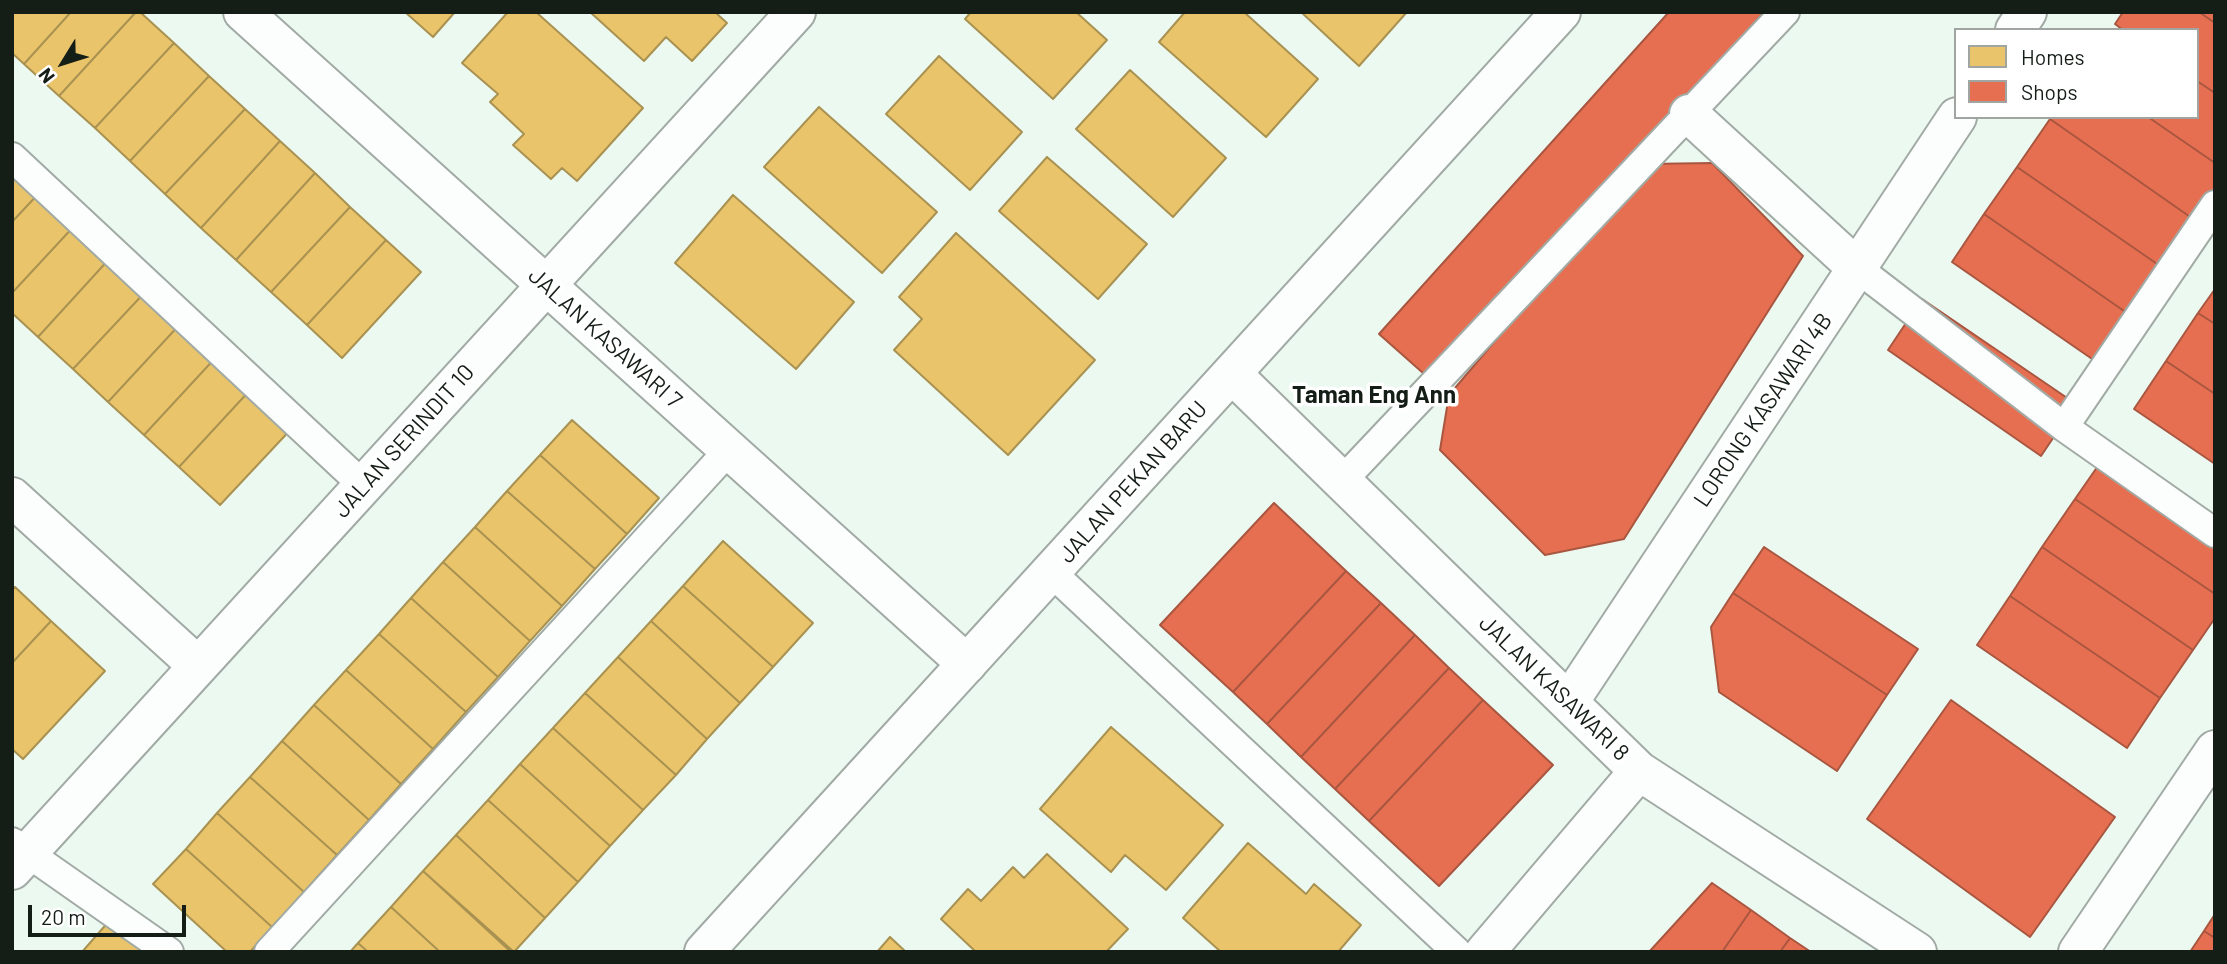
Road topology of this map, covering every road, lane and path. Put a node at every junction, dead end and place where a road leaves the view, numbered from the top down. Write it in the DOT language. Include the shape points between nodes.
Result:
graph roads {
  1 [pos="243,12"];
  2 [pos="796,12"];
  3 [pos="1562,12"];
  4 [pos="1785,12"];
  5 [pos="2027,12"];
  6 [pos="2016,28"];
  7 [pos="1689,114"];
  8 [pos="1956,119"];
  9 [pos="12,157"];
  10 [pos="2215,205"];
  11 [pos="1857,268"];
  12 [pos="546,285"];
  13 [pos="1232,374"];
  14 [pos="2064,427"];
  15 [pos="729,450"];
  16 [pos="1342,481"];
  17 [pos="364,485"];
  18 [pos="12,497"];
  19 [pos="2215,533"];
  20 [pos="1051,572"];
  21 [pos="967,664"];
  22 [pos="198,666"];
  23 [pos="1569,702"];
  24 [pos="2215,750"];
  25 [pos="1639,771"];
  26 [pos="17,856"];
  27 [pos="169,952"];
  28 [pos="269,952"];
  29 [pos="705,952"];
  30 [pos="1457,952"];
  31 [pos="1485,952"];
  32 [pos="1917,952"];
  33 [pos="2078,952"];
  1 -- 12 [label="street, JALAN KASAWARI 7"];
  2 -- 12 [label="street, JALAN SERINDIT 10"];
  3 -- 13 [label="street, JALAN PEKAN BARU"];
  4 -- 7 [label="lane"];
  5 -- 6 [label="street"];
  7 -- 11 [label="street"];
  7 -- 16 [label="lane"];
  8 -- 11 [label="street, LORONG KASAWARI 4B"];
  9 -- 17 [label="lane"];
  10 -- 14 [label="lane"];
  11 -- 14 [label="lane"];
  11 -- 23 [label="street, LORONG KASAWARI 4B"];
  12 -- 15 [label="street, JALAN KASAWARI 7"];
  12 -- 17 [label="street, JALAN SERINDIT 10"];
  13 -- 16 [label="street, JALAN KASAWARI 8"];
  13 -- 20 [label="street, JALAN PEKAN BARU"];
  14 -- 19 [label="lane"];
  15 -- 21 [label="street, JALAN KASAWARI 7"];
  15 -- 28 [label="lane"];
  16 -- 23 [label="street, JALAN KASAWARI 8"];
  17 -- 22 [label="street, JALAN SERINDIT 10"];
  18 -- 22 [label="street"];
  20 -- 21 [label="street, JALAN PEKAN BARU"];
  20 -- 30 [label="lane"];
  21 -- 29 [label="street, JALAN PEKAN BARU"];
  22 -- 26 [label="street, JALAN SERINDIT 10"];
  23 -- 25 [label="street, JALAN KASAWARI 8"];
  24 -- 33 [label="street"];
  25 -- 31 [label="street"];
  25 -- 32 [label="street, JALAN KASAWARI 8"];
  26 -- 27 [label="lane"];
}
